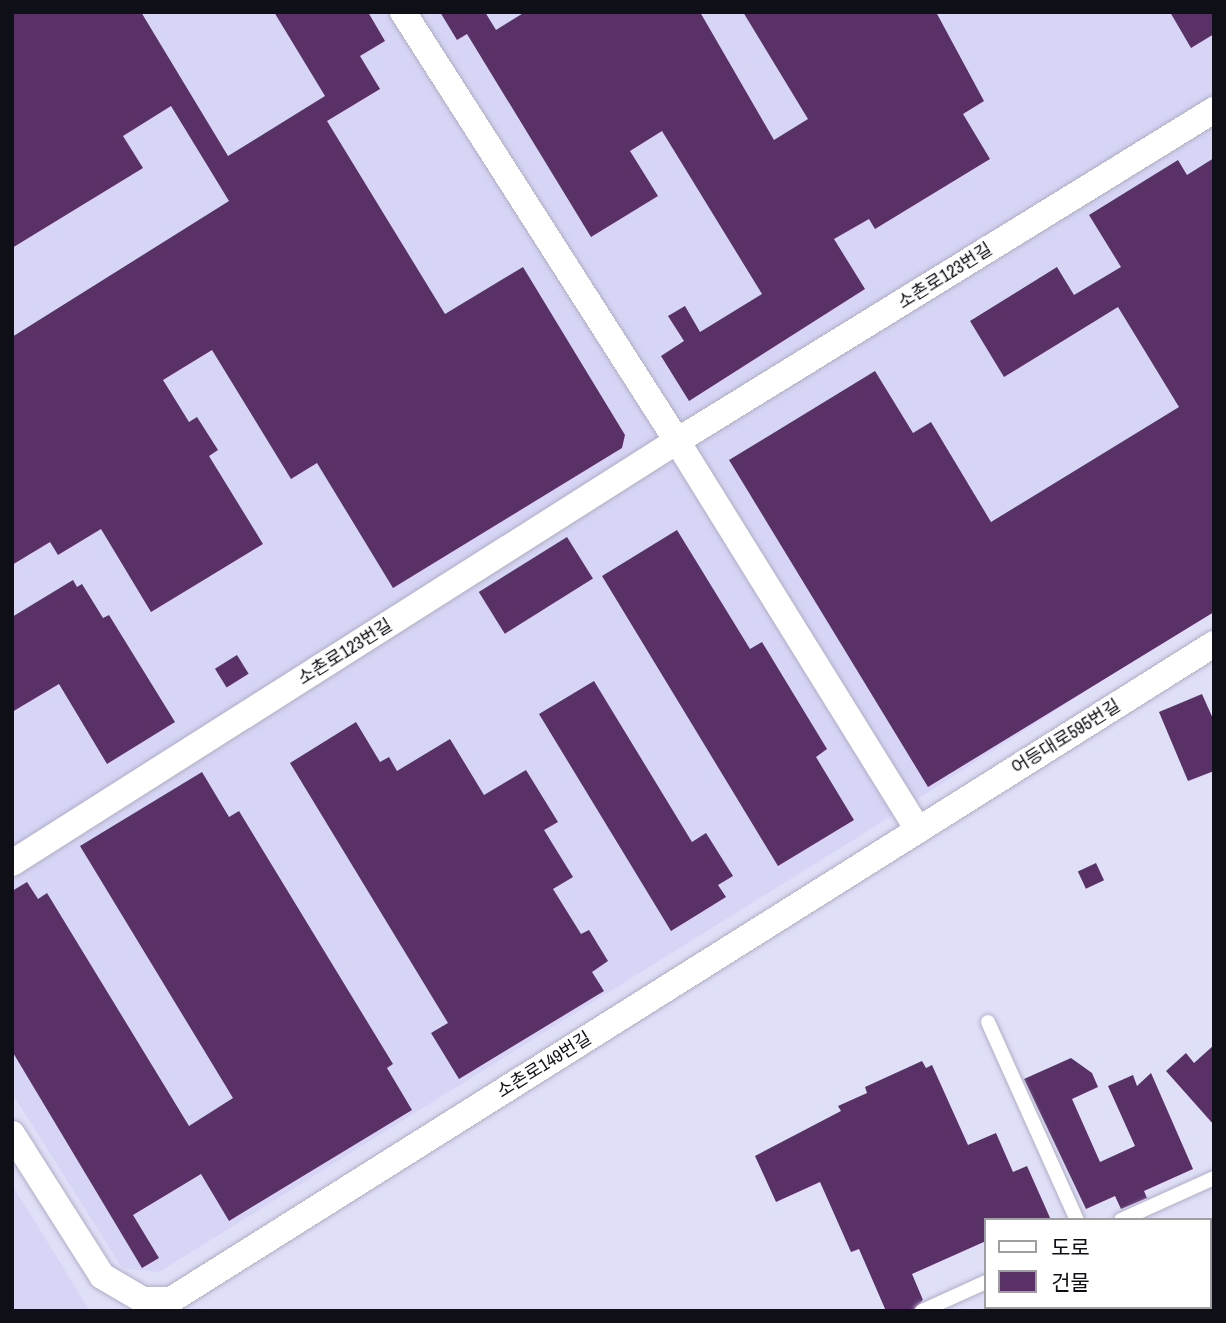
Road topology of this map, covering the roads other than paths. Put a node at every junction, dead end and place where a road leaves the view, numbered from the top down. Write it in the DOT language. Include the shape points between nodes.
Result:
graph roads {
  1 [pos="403,12"];
  2 [pos="1214,110"];
  3 [pos="677,441"];
  4 [pos="1214,644"];
  5 [pos="918,830"];
  6 [pos="12,863"];
  7 [pos="988,1022"];
  8 [pos="12,1135"];
  9 [pos="1214,1178"];
  10 [pos="1076,1218"];
  11 [pos="1125,1218"];
  12 [pos="102,1276"];
  13 [pos="984,1283"];
  14 [pos="169,1305"];
  15 [pos="122,1311"];
  16 [pos="922,1311"];
  1 -- 3 [label="street"];
  2 -- 3 [label="street, 소촌로123번길"];
  3 -- 5 [label="street"];
  3 -- 6 [label="street, 소촌로123번길"];
  4 -- 5 [label="street, 어등대로595번길"];
  5 -- 14 [label="street, 소촌로149번길"];
  7 -- 10 [label="lane"];
  8 -- 12 [label="street, 소촌로149번길"];
  9 -- 11 [label="lane"];
  12 -- 14 [label="street, 소촌로149번길" via="143,1300"];
  12 -- 15 [label="street"];
  13 -- 16 [label="lane"];
}
